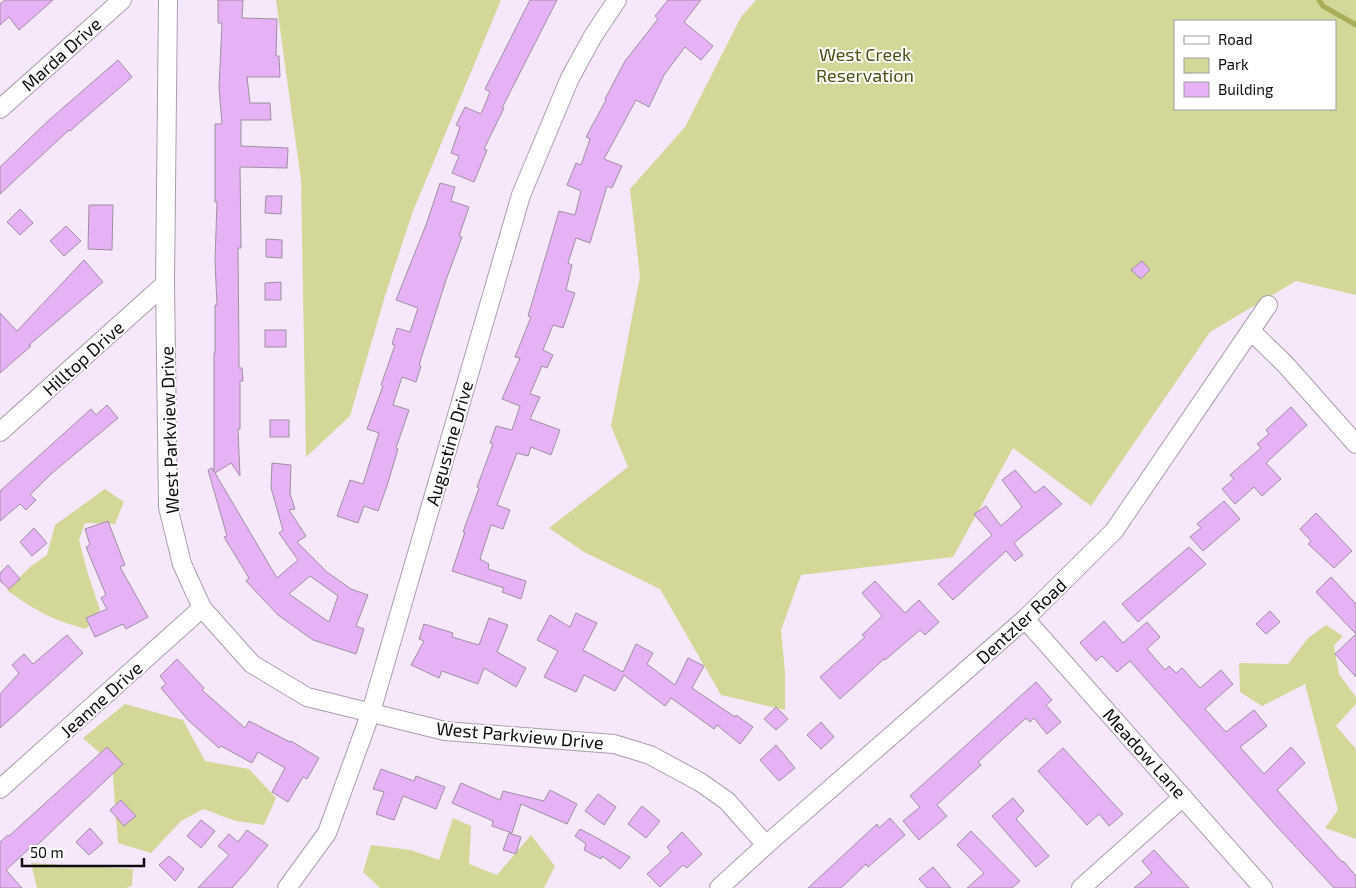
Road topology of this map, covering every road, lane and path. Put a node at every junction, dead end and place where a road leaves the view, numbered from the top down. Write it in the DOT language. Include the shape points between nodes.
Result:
graph roads {
  1 [pos="122,0"];
  2 [pos="168,0"];
  3 [pos="617,0"];
  4 [pos="0,109"];
  5 [pos="165,284"];
  6 [pos="1268,305"];
  7 [pos="1251,331"];
  8 [pos="0,432"];
  9 [pos="1356,444"];
  10 [pos="202,608"];
  11 [pos="1026,619"];
  12 [pos="371,712"];
  13 [pos="0,790"];
  14 [pos="1183,797"];
  15 [pos="766,845"];
  16 [pos="287,888"];
  17 [pos="719,888"];
  18 [pos="1081,888"];
  19 [pos="1263,888"];
  1 -- 4 [label="street, Marda Drive"];
  2 -- 5 [label="street, West Parkview Drive"];
  3 -- 12 [label="street, Augustine Drive" via="570,78 522,196"];
  5 -- 8 [label="street, Hilltop Drive"];
  5 -- 10 [label="street, West Parkview Drive" via="168,507 182,564"];
  6 -- 7 [label="street, Dentzler Road"];
  7 -- 9 [label="street"];
  7 -- 11 [label="street, Dentzler Road" via="1114,531"];
  10 -- 12 [label="street, West Parkview Drive" via="252,664 307,696"];
  10 -- 13 [label="street, Jeanne Drive"];
  11 -- 14 [label="street, Meadow Lane"];
  11 -- 15 [label="street, Dentzler Road"];
  12 -- 15 [label="street, West Parkview Drive" via="445,731 614,744 650,755 727,801"];
  12 -- 16 [label="street, Augustine Drive" via="327,833"];
  14 -- 18 [label="street"];
  14 -- 19 [label="street, Meadow Lane"];
  15 -- 17 [label="street, Dentzler Road"];
}
